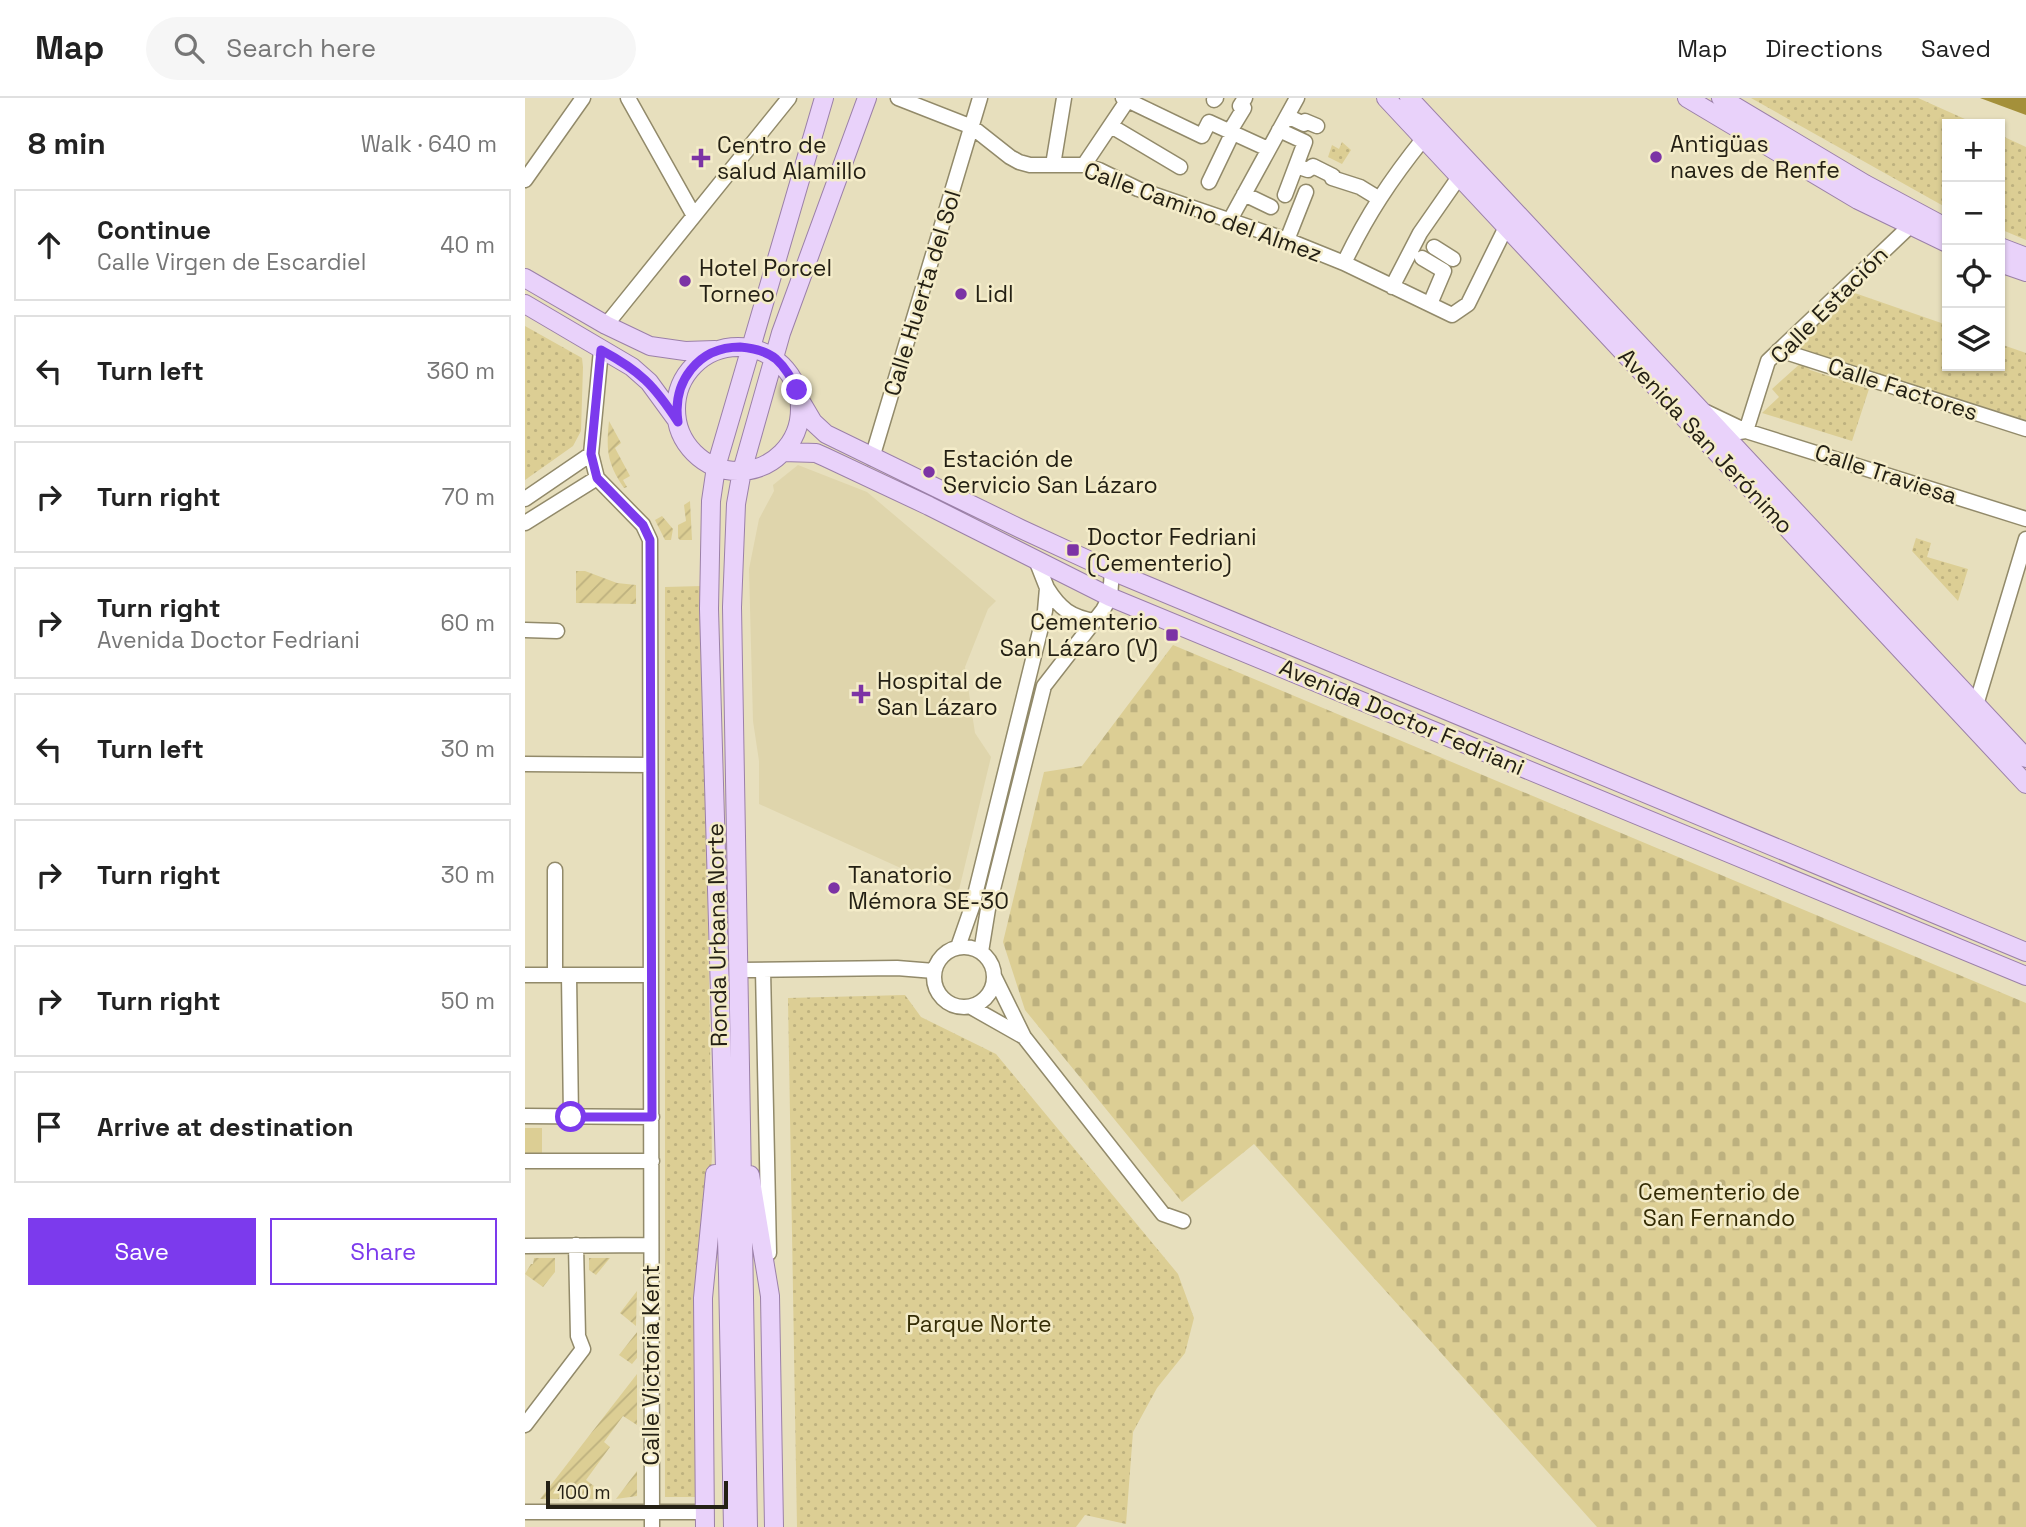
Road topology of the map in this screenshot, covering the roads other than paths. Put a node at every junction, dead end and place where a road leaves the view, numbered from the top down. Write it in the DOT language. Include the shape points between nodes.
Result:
graph roads {
  1 [pos="583,98"];
  2 [pos="628,98"];
  3 [pos="789,98"];
  4 [pos="824,98"];
  5 [pos="867,98"];
  6 [pos="898,98"];
  7 [pos="980,98"];
  8 [pos="1064,98"];
  9 [pos="1245,98"];
  10 [pos="1386,98"];
  11 [pos="1409,98"];
  12 [pos="1687,98"];
  13 [pos="1721,98"];
  14 [pos="1127,99"];
  15 [pos="1295,99"];
  16 [pos="1287,116"];
  17 [pos="1111,126"];
  18 [pos="1317,126"];
  19 [pos="972,127"];
  20 [pos="1279,130"];
  21 [pos="1232,132"];
  22 [pos="1424,138"];
  23 [pos="1268,149"];
  24 [pos="1053,165"];
  25 [pos="1084,165"];
  26 [pos="1296,166"];
  27 [pos="1180,167"];
  28 [pos="1459,177"];
  29 [pos="525,180"];
  30 [pos="1209,182"];
  31 [pos="1306,192"];
  32 [pos="1244,194"];
  33 [pos="1285,195"];
  34 [pos="1378,198"];
  35 [pos="1271,207"];
  36 [pos="693,214"];
  37 [pos="1230,220"];
  38 [pos="1942,225"];
  39 [pos="1910,226"];
  40 [pos="1506,227"];
  41 [pos="1287,240"];
  42 [pos="1942,241"];
  43 [pos="2005,249"];
  44 [pos="1437,256"];
  45 [pos="2026,257"];
  46 [pos="1344,263"];
  47 [pos="2005,264"];
  48 [pos="2026,272"];
  49 [pos="525,278"];
  50 [pos="1392,287"];
  51 [pos="1430,304"];
  52 [pos="526,306"];
  53 [pos="606,325"];
  54 [pos="749,348"];
  55 [pos="601,350"];
  56 [pos="719,350"];
  57 [pos="1779,350"];
  58 [pos="775,359"];
  59 [pos="800,400"];
  60 [pos="1702,411"];
  61 [pos="678,422"];
  62 [pos="2026,429"];
  63 [pos="1746,431"];
  64 [pos="1728,439"];
  65 [pos="783,452"];
  66 [pos="591,454"];
  67 [pos="1721,457"];
  68 [pos="872,458"];
  69 [pos="716,467"];
  70 [pos="742,471"];
  71 [pos="597,478"];
  72 [pos="525,499"];
  73 [pos="2026,519"];
  74 [pos="525,523"];
  75 [pos="2026,540"];
  76 [pos="1036,559"];
  77 [pos="1112,571"];
  78 [pos="1047,588"];
  79 [pos="1110,597"];
  80 [pos="1095,621"];
  81 [pos="525,630"];
  82 [pos="557,631"];
  83 [pos="1033,660"];
  84 [pos="1044,686"];
  85 [pos="1976,705"];
  86 [pos="2026,758"];
  87 [pos="525,764"];
  88 [pos="650,765"];
  89 [pos="2026,784"];
  90 [pos="555,870"];
  91 [pos="958,947"];
  92 [pos="981,952"];
  93 [pos="2026,952"];
  94 [pos="739,970"];
  95 [pos="763,970"];
  96 [pos="934,971"];
  97 [pos="525,975"];
  98 [pos="562,975"];
  99 [pos="651,975"];
  100 [pos="994,976"];
  101 [pos="2026,976"];
  102 [pos="971,1007"];
  103 [pos="1024,1037"];
  104 [pos="740,1114"];
  105 [pos="722,1115"];
  106 [pos="525,1116"];
  107 [pos="571,1117"];
  108 [pos="652,1117"];
  109 [pos="525,1161"];
  110 [pos="652,1161"];
  111 [pos="1182,1221"];
  112 [pos="576,1245"];
  113 [pos="651,1245"];
  114 [pos="525,1246"];
  115 [pos="770,1296"];
  116 [pos="525,1425"];
  117 [pos="525,1512"];
  118 [pos="651,1520"];
  119 [pos="705,1520"];
  120 [pos="733,1527"];
  121 [pos="748,1527"];
  122 [pos="774,1527"];
  1 -- 29 [label="street"];
  2 -- 36 [label="street"];
  3 -- 36 [label="street"];
  4 -- 54 [label="main road, Ronda Urbana Norte"];
  5 -- 58 [label="main road, Ronda Urbana Norte"];
  6 -- 19 [label="street, Calle Camino del Almez"];
  7 -- 19 [label="street, Calle Huerta del Sol"];
  8 -- 24 [label="street"];
  9 -- 21 [label="street"];
  10 -- 22 [label="main road, Avenida San Jerónimo"];
  11 -- 60 [label="main road, Avenida San Jerónimo"];
  12 -- 39 [label="main road"];
  13 -- 38 [label="main road"];
  14 -- 17 [label="street"];
  14 -- 21 [label="street" via="1202,136 1209,122"];
  15 -- 16 [label="street"];
  16 -- 18 [label="street"];
  16 -- 20 [label="street"];
  17 -- 25 [label="street"];
  17 -- 27 [label="street"];
  19 -- 24 [label="street, Calle Camino del Almez" via="1019,162"];
  19 -- 68 [label="street, Calle Huerta del Sol"];
  20 -- 23 [label="street"];
  20 -- 26 [label="street" via="1305,142"];
  21 -- 23 [label="street"];
  21 -- 30 [label="street"];
  22 -- 28 [label="main road, Avenida San Jerónimo"];
  22 -- 34 [label="street"];
  23 -- 32 [label="street"];
  24 -- 25 [label="street, Calle Camino del Almez"];
  25 -- 37 [label="street, Calle Camino del Almez"];
  26 -- 33 [label="street"];
  26 -- 34 [label="street" via="1324,170"];
  28 -- 40 [label="main road, Avenida San Jerónimo"];
  28 -- 50 [label="street" via="1420,233"];
  31 -- 41 [label="street"];
  32 -- 35 [label="street"];
  32 -- 37 [label="street"];
  34 -- 46 [label="street"];
  36 -- 53 [label="street"];
  37 -- 41 [label="street, Calle Camino del Almez"];
  39 -- 42 [label="main road"];
  39 -- 57 [label="street, Calle Estación"];
  40 -- 51 [label="street, Calle Camino del Almez" via="1468,304 1452,315"];
  40 -- 67 [label="main road, Avenida San Jerónimo"];
  41 -- 46 [label="street, Calle Camino del Almez"];
  43 -- 45 [label="main road"];
  44 -- 51 [label="street" via="1444,271"];
  46 -- 50 [label="street, Calle Camino del Almez"];
  47 -- 48 [label="main road"];
  49 -- 53 [label="main road"];
  50 -- 51 [label="street, Calle Camino del Almez"];
  52 -- 55 [label="main road"];
  53 -- 56 [label="main road" via="650,346"];
  54 -- 56 [label="main road"];
  54 -- 58 [label="main road"];
  54 -- 69 [label="main road, Ronda Urbana Norte"];
  55 -- 61 [label="main road" via="649,382"];
  55 -- 66 [label="street"];
  56 -- 61 [label="main road" via="687,373 676,400"];
  57 -- 62 [label="street, Calle Factores"];
  57 -- 63 [label="street, Calle Estación" via="1768,361"];
  58 -- 59 [label="main road, Avenida Doctor Fedriani" via="789,373"];
  58 -- 70 [label="main road, Ronda Urbana Norte"];
  59 -- 65 [label="main road" via="795,432"];
  59 -- 68 [label="main road, Avenida Doctor Fedriani" via="826,434"];
  60 -- 63 [label="street, Calle Traviesa"];
  60 -- 64 [label="main road, Avenida San Jerónimo"];
  61 -- 69 [label="main road" via="693,452"];
  63 -- 64 [label="street"];
  63 -- 73 [label="street, Calle Traviesa"];
  64 -- 67 [label="street"];
  64 -- 85 [label="main road, Avenida San Jerónimo"];
  65 -- 70 [label="main road" via="764,465"];
  65 -- 76 [label="main road, Avenida Doctor Fedriani" via="825,457"];
  66 -- 71 [label="street"];
  66 -- 72 [label="street"];
  67 -- 89 [label="main road, Avenida San Jerónimo"];
  68 -- 77 [label="main road, Avenida Doctor Fedriani"];
  69 -- 70 [label="main road"];
  69 -- 105 [label="main road, Ronda Urbana Norte" via="709,609"];
  70 -- 94 [label="main road, Ronda Urbana Norte" via="736,504 732,607"];
  71 -- 74 [label="street"];
  71 -- 88 [label="street, Calle Victoria Kent" via="643,525 650,540"];
  75 -- 85 [label="street"];
  76 -- 78 [label="street"];
  76 -- 79 [label="main road, Avenida Doctor Fedriani"];
  77 -- 79 [label="street"];
  77 -- 93 [label="main road, Avenida Doctor Fedriani"];
  78 -- 80 [label="street" via="1058,606"];
  78 -- 83 [label="street"];
  79 -- 80 [label="street"];
  79 -- 101 [label="main road, Avenida Doctor Fedriani"];
  80 -- 84 [label="street"];
  81 -- 82 [label="street"];
  83 -- 84 [label="street"];
  83 -- 91 [label="street"];
  84 -- 92 [label="street"];
  85 -- 86 [label="main road, Avenida San Jerónimo"];
  87 -- 88 [label="street"];
  88 -- 99 [label="street, Calle Victoria Kent"];
  90 -- 98 [label="street"];
  91 -- 92 [label="street"];
  91 -- 96 [label="street" via="942,955"];
  92 -- 100 [label="street"];
  94 -- 95 [label="street"];
  94 -- 104 [label="main road, Ronda Urbana Norte"];
  95 -- 96 [label="street"];
  95 -- 115 [label="street"];
  96 -- 102 [label="street" via="936,991 942,999"];
  97 -- 98 [label="street"];
  98 -- 99 [label="street"];
  98 -- 107 [label="street"];
  99 -- 108 [label="street, Calle Victoria Kent"];
  100 -- 102 [label="street" via="988,996"];
  100 -- 103 [label="street"];
  102 -- 103 [label="street"];
  103 -- 111 [label="street" via="1163,1214"];
  104 -- 115 [label="main road"];
  104 -- 121 [label="main road, Ronda Urbana Norte"];
  105 -- 119 [label="main road" via="703,1298"];
  105 -- 120 [label="main road, Ronda Urbana Norte"];
  106 -- 107 [label="street"];
  107 -- 108 [label="street"];
  108 -- 110 [label="street, Calle Victoria Kent"];
  109 -- 110 [label="street"];
  110 -- 113 [label="street, Calle Victoria Kent"];
  112 -- 113 [label="street"];
  112 -- 114 [label="street"];
  112 -- 116 [label="street" via="578,1336 583,1349"];
  113 -- 118 [label="street, Calle Victoria Kent"];
  115 -- 122 [label="main road"];
  117 -- 118 [label="street"];
  118 -- 119 [label="street"];
}
